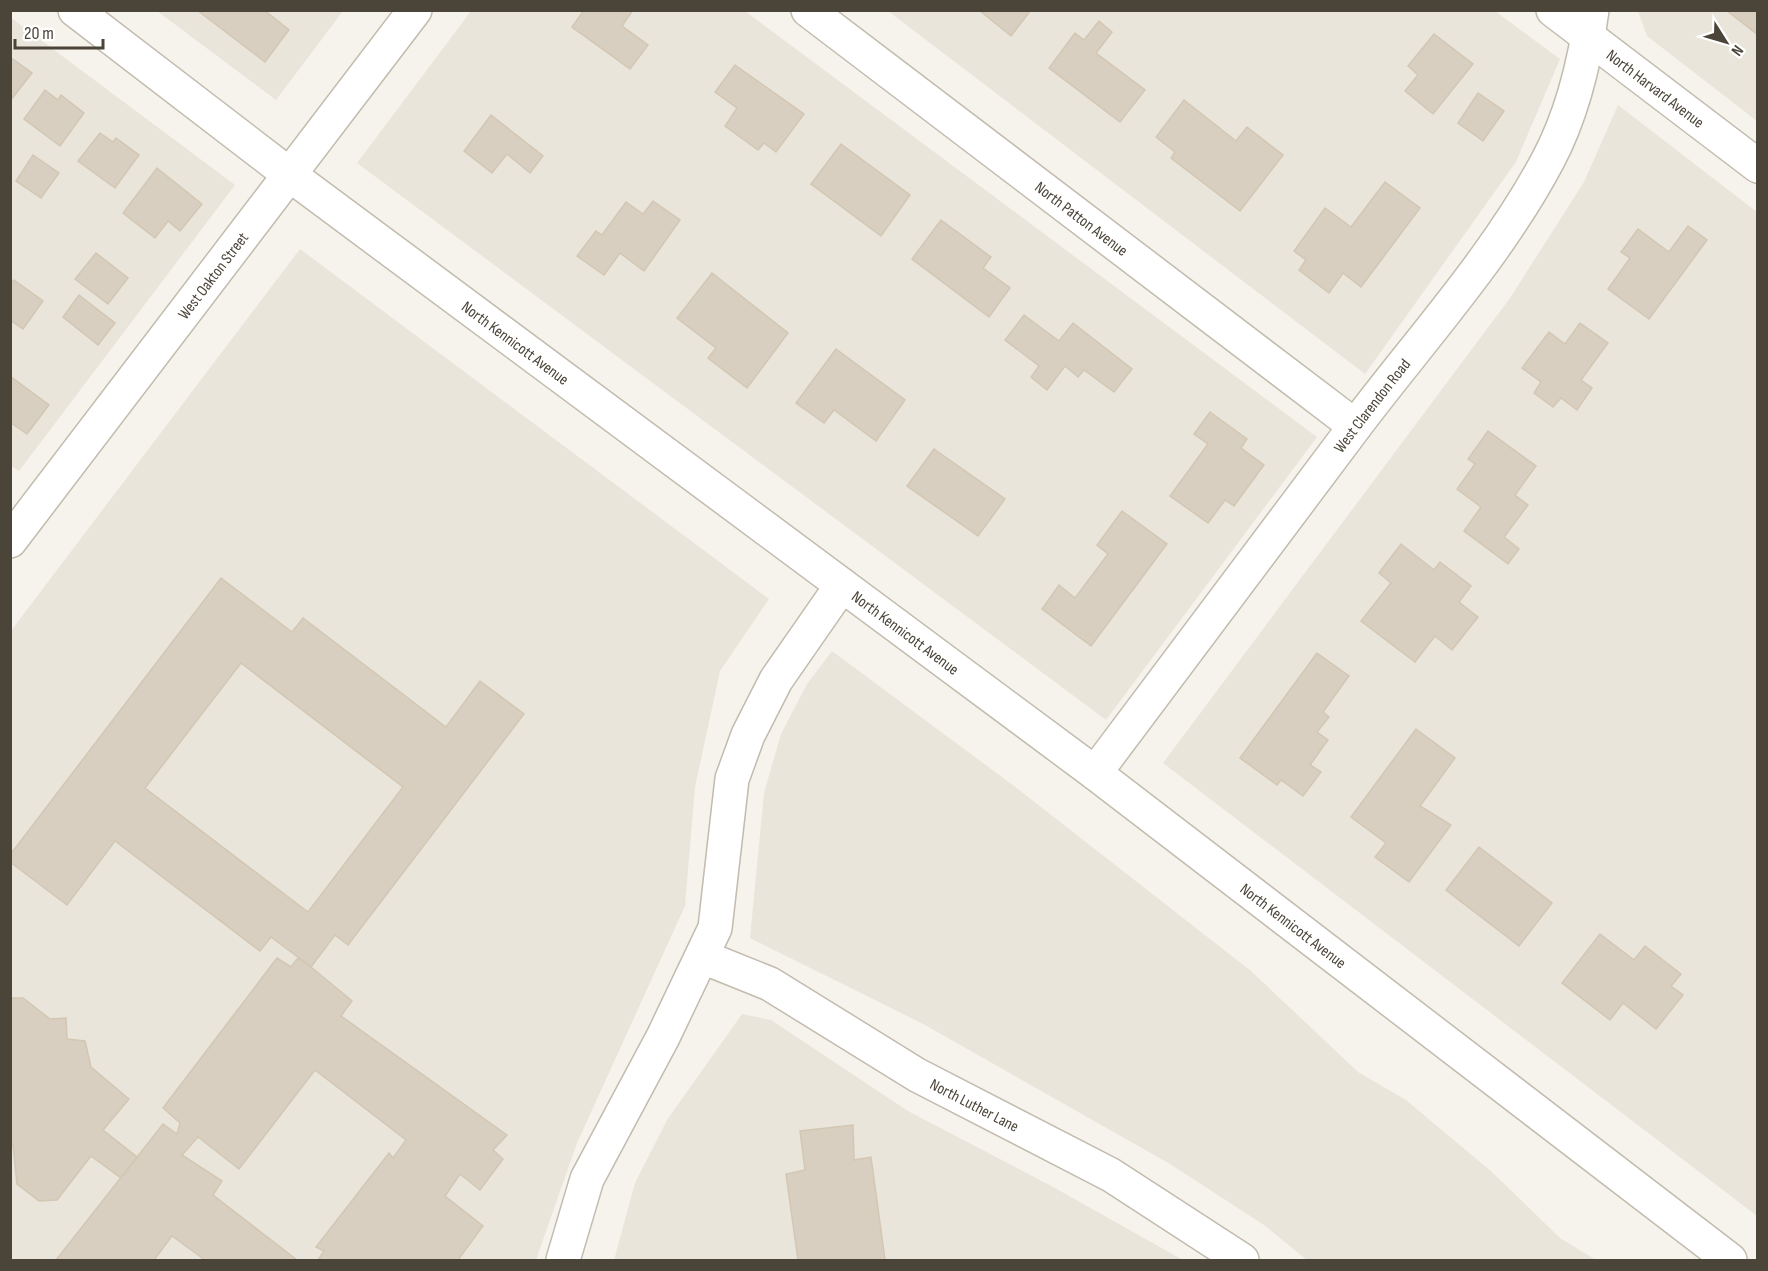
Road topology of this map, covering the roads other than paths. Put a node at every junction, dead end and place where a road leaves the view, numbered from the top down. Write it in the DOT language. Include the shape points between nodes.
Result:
graph roads {
  1 [pos="75,10"];
  2 [pos="416,10"];
  3 [pos="808,10"];
  4 [pos="1553,10"];
  5 [pos="1590,24"];
  6 [pos="1758,166"];
  7 [pos="290,175"];
  8 [pos="1355,426"];
  9 [pos="14,531"];
  10 [pos="842,585"];
  11 [pos="1095,773"];
  12 [pos="703,957"];
  13 [pos="563,1260"];
  14 [pos="1242,1260"];
  15 [pos="1730,1260"];
  1 -- 7 [label="street, North Kennicott Avenue"];
  2 -- 7 [label="street, West Oakton Street"];
  3 -- 8 [label="street, North Patton Avenue"];
  4 -- 5 [label="street, North Harvard Avenue"];
  5 -- 6 [label="street, North Harvard Avenue"];
  5 -- 8 [label="street, West Clarendon Road" via="1572,102 1549,159 1509,226"];
  7 -- 9 [label="street, West Oakton Street"];
  7 -- 10 [label="street, North Kennicott Avenue"];
  8 -- 11 [label="street, West Clarendon Road"];
  10 -- 11 [label="street, North Kennicott Avenue"];
  10 -- 12 [label="street" via="776,680 748,735 732,779 721,892 715,928"];
  11 -- 15 [label="street, North Kennicott Avenue"];
  12 -- 13 [label="street" via="587,1179"];
  12 -- 14 [label="street, North Luther Lane" via="771,984 923,1078 1111,1175"];
}
